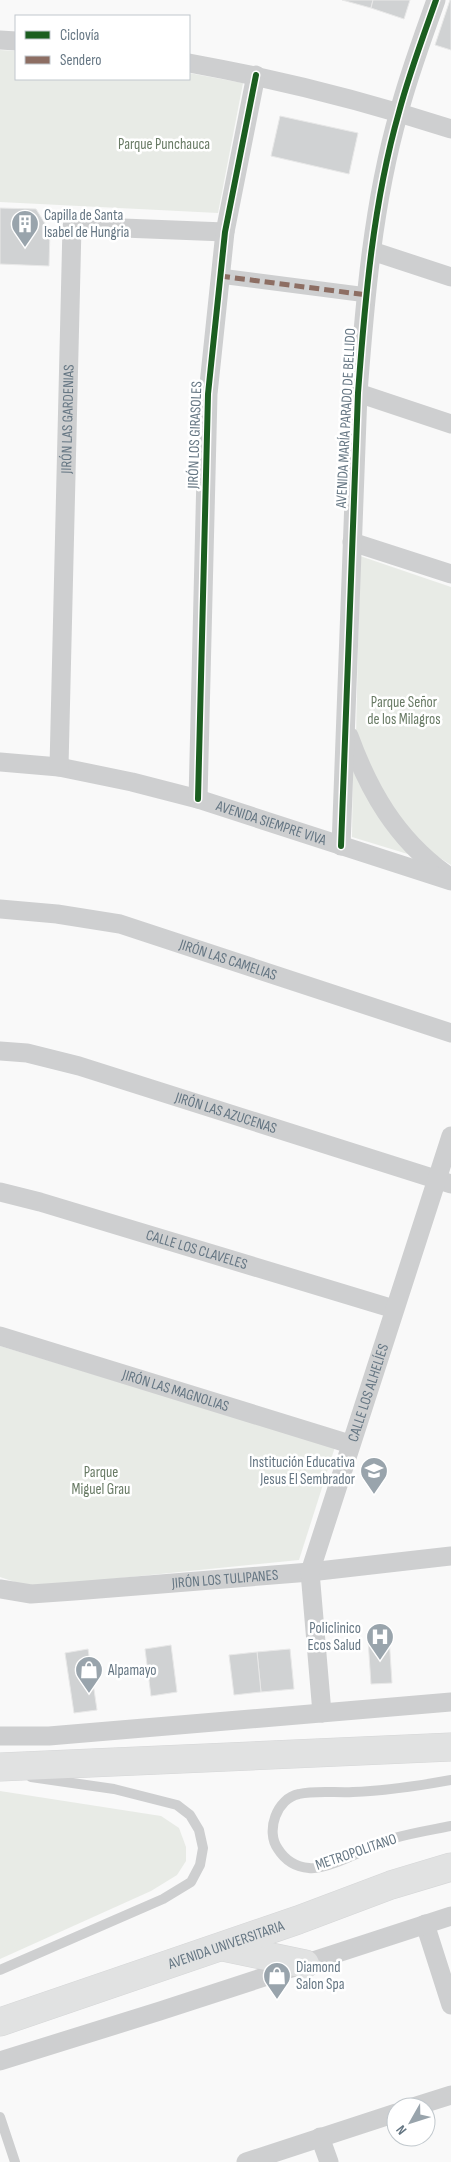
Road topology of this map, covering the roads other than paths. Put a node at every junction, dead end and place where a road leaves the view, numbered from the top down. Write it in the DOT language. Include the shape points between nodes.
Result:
graph roads {
  1 [pos="436,0"];
  2 [pos="0,40"];
  3 [pos="15,41"];
  4 [pos="190,63"];
  5 [pos="256,75"];
  6 [pos="399,112"];
  7 [pos="451,129"];
  8 [pos="225,232"];
  9 [pos="372,251"];
  10 [pos="220,276"];
  11 [pos="451,276"];
  12 [pos="367,295"];
  13 [pos="358,393"];
  14 [pos="451,424"];
  15 [pos="352,542"];
  16 [pos="451,574"];
  17 [pos="345,727"];
  18 [pos="0,762"];
  19 [pos="59,767"];
  20 [pos="198,799"];
  21 [pos="341,846"];
  22 [pos="451,879"];
  23 [pos="0,909"];
  24 [pos="451,1033"];
  25 [pos="0,1051"];
  26 [pos="451,1136"];
  27 [pos="444,1182"];
  28 [pos="0,1192"];
  29 [pos="394,1309"];
  30 [pos="0,1336"];
  31 [pos="350,1444"];
  32 [pos="451,1556"];
  33 [pos="310,1572"];
  34 [pos="0,1589"];
  35 [pos="451,1702"];
  36 [pos="322,1713"];
  37 [pos="0,1736"];
  38 [pos="451,1747"];
  39 [pos="0,1768"];
  40 [pos="451,1780"];
  41 [pos="451,1826"];
  42 [pos="451,1866"];
  43 [pos="451,1916"];
  44 [pos="425,1924"];
  45 [pos="221,1946"];
  46 [pos="305,1964"];
  47 [pos="0,1970"];
  48 [pos="451,2005"];
  49 [pos="0,2022"];
  50 [pos="0,2061"];
  51 [pos="451,2095"];
  52 [pos="436,2100"];
  53 [pos="386,2116"];
  54 [pos="0,2117"];
  55 [pos="320,2138"];
  56 [pos="15,2162"];
  57 [pos="246,2162"];
  58 [pos="329,2162"];
  1 -- 6 [label="street, AVENIDA MARÍA PARADO DE BELLIDO"];
  2 -- 3 [label="street"];
  4 -- 5 [label="street"];
  5 -- 6 [label="street"];
  5 -- 8 [label="street, JIRÓN LOS GIRASOLES"];
  6 -- 7 [label="street"];
  6 -- 9 [label="street, AVENIDA MARÍA PARADO DE BELLIDO"];
  8 -- 10 [label="street, JIRÓN LOS GIRASOLES"];
  8 -- 19 [label="street, JIRÓN LAS GARDENIAS" via="72,226"];
  9 -- 11 [label="street"];
  9 -- 12 [label="street, AVENIDA MARÍA PARADO DE BELLIDO"];
  10 -- 12 [label="street"];
  10 -- 20 [label="street, JIRÓN LOS GIRASOLES" via="208,394"];
  12 -- 13 [label="street, AVENIDA MARÍA PARADO DE BELLIDO"];
  13 -- 14 [label="street"];
  13 -- 15 [label="street, AVENIDA MARÍA PARADO DE BELLIDO"];
  15 -- 16 [label="street"];
  15 -- 17 [label="street, AVENIDA MARÍA PARADO DE BELLIDO"];
  17 -- 21 [label="street, AVENIDA MARÍA PARADO DE BELLIDO"];
  17 -- 22 [label="street, AVENIDA MARÍA PARADO DE BELLIDO" via="374,796 390,820 425,858"];
  18 -- 19 [label="street, AVENIDA SIEMPRE VIVA"];
  19 -- 20 [label="street, AVENIDA SIEMPRE VIVA"];
  20 -- 21 [label="street, AVENIDA SIEMPRE VIVA"];
  21 -- 22 [label="street, AVENIDA SIEMPRE VIVA"];
  23 -- 24 [label="street, JIRÓN LAS CAMELIAS" via="120,924"];
  25 -- 27 [label="street, JIRÓN LAS AZUCENAS" via="27,1053 79,1066"];
  26 -- 27 [label="street, CALLE LOS ALHELÍES"];
  27 -- 29 [label="street, CALLE LOS ALHELÍES"];
  28 -- 29 [label="street, CALLE LOS CLAVELES"];
  29 -- 31 [label="street, CALLE LOS ALHELÍES"];
  30 -- 31 [label="street, JIRÓN LAS MAGNOLIAS"];
  31 -- 33 [label="street, CALLE LOS ALHELÍES"];
  32 -- 33 [label="street, JIRÓN LOS TULIPANES"];
  33 -- 34 [label="street, JIRÓN LOS TULIPANES" via="31,1594"];
  33 -- 36 [label="street, CALLE LOS ALHELÍES"];
  35 -- 36 [label="street"];
  36 -- 37 [label="street" via="49,1736"];
  38 -- 39 [label="main road"];
  39 -- 47 [label="lane" via="33,1778 114,1790 177,1805 190,1815 199,1830 203,1848 200,1865 191,1882 163,1899"];
  40 -- 41 [label="lane, METROPOLITANO" via="412,1788 298,1794 285,1801 276,1812 272,1831 277,1848 290,1862 310,1869 391,1840"];
  42 -- 45 [label="main road, AVENIDA UNIVERSITARIA"];
  43 -- 44 [label="street"];
  44 -- 46 [label="street"];
  44 -- 48 [label="street"];
  45 -- 46 [label="main road"];
  45 -- 49 [label="main road, AVENIDA UNIVERSITARIA"];
  46 -- 50 [label="street"];
  51 -- 52 [label="street"];
  53 -- 55 [label="street"];
  54 -- 56 [label="lane"];
  55 -- 57 [label="street"];
  55 -- 58 [label="street"];
}
